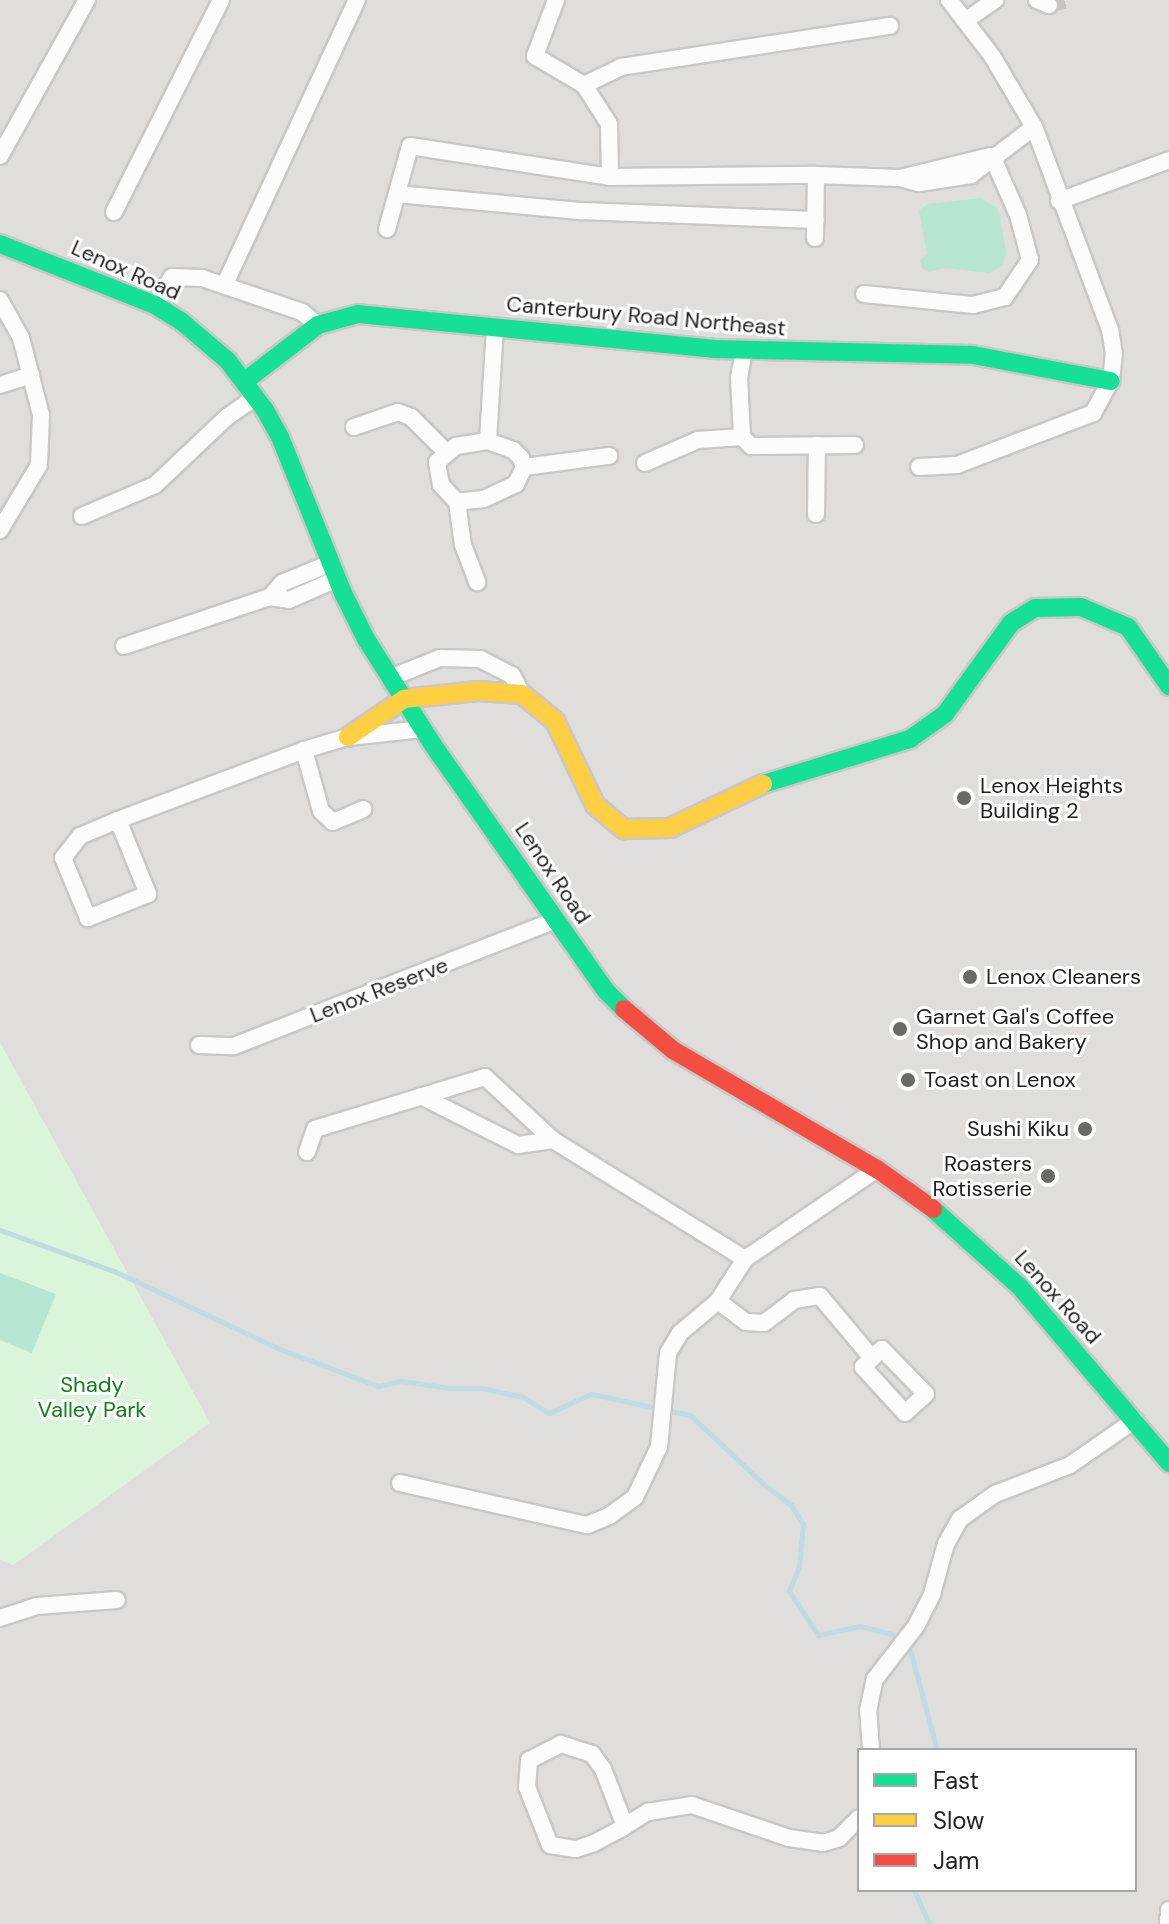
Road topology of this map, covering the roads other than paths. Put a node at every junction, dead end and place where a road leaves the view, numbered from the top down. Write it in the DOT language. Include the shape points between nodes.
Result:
graph roads {
  1 [pos="87,0"];
  2 [pos="221,0"];
  3 [pos="357,0"];
  4 [pos="556,0"];
  5 [pos="949,0"];
  6 [pos="995,0"];
  7 [pos="965,21"];
  8 [pos="890,26"];
  9 [pos="584,85"];
  10 [pos="1034,127"];
  11 [pos="0,156"];
  12 [pos="992,156"];
  13 [pos="1169,160"];
  14 [pos="816,175"];
  15 [pos="610,177"];
  16 [pos="397,194"];
  17 [pos="1059,201"];
  18 [pos="114,212"];
  19 [pos="816,220"];
  20 [pos="387,229"];
  21 [pos="815,238"];
  22 [pos="0,244"];
  23 [pos="225,284"];
  24 [pos="864,294"];
  25 [pos="0,300"];
  26 [pos="155,305"];
  27 [pos="6,323"];
  28 [pos="318,325"];
  29 [pos="495,328"];
  30 [pos="744,350"];
  31 [pos="31,375"];
  32 [pos="245,381"];
  33 [pos="1111,381"];
  34 [pos="0,385"];
  35 [pos="256,397"];
  36 [pos="354,427"];
  37 [pos="742,437"];
  38 [pos="488,441"];
  39 [pos="817,445"];
  40 [pos="855,445"];
  41 [pos="447,453"];
  42 [pos="609,456"];
  43 [pos="645,463"];
  44 [pos="524,467"];
  45 [pos="919,467"];
  46 [pos="0,494"];
  47 [pos="18,496"];
  48 [pos="457,502"];
  49 [pos="816,514"];
  50 [pos="82,516"];
  51 [pos="0,530"];
  52 [pos="334,571"];
  53 [pos="477,582"];
  54 [pos="124,646"];
  55 [pos="480,659"];
  56 [pos="390,678"];
  57 [pos="1169,686"];
  58 [pos="478,691"];
  59 [pos="522,694"];
  60 [pos="404,699"];
  61 [pos="423,729"];
  62 [pos="348,737"];
  63 [pos="304,750"];
  64 [pos="363,809"];
  65 [pos="118,820"];
  66 [pos="556,920"];
  67 [pos="199,1045"];
  68 [pos="421,1096"];
  69 [pos="553,1140"];
  70 [pos="307,1152"];
  71 [pos="877,1169"];
  72 [pos="745,1259"];
  73 [pos="718,1301"];
  74 [pos="872,1358"];
  75 [pos="1135,1420"];
  76 [pos="1169,1463"];
  77 [pos="400,1483"];
  78 [pos="117,1600"];
  79 [pos="0,1618"];
  80 [pos="871,1748"];
  81 [pos="857,1820"];
  82 [pos="625,1826"];
  83 [pos="1169,1910"];
  84 [pos="1168,1924"];
  1 -- 11 [label="street"];
  2 -- 18 [label="street"];
  3 -- 23 [label="street"];
  4 -- 9 [label="street" via="535,56"];
  5 -- 7 [label="street"];
  6 -- 7 [label="street"];
  7 -- 10 [label="street"];
  8 -- 9 [label="street" via="621,67"];
  9 -- 15 [label="street" via="609,124"];
  10 -- 12 [label="street"];
  10 -- 17 [label="street"];
  12 -- 14 [label="street" via="971,175 939,175 919,183"];
  12 -- 24 [label="street" via="1018,215 1030,260 1005,297 973,305"];
  13 -- 17 [label="street"];
  14 -- 15 [label="street"];
  14 -- 19 [label="street"];
  15 -- 16 [label="street" via="410,146"];
  16 -- 19 [label="street" via="582,211"];
  16 -- 20 [label="street"];
  17 -- 33 [label="street" via="1110,330"];
  19 -- 21 [label="street"];
  22 -- 26 [label="street, Lenox Road"];
  23 -- 26 [label="street" via="172,277"];
  23 -- 28 [label="street" via="302,312"];
  25 -- 27 [label="street"];
  26 -- 32 [label="street, Lenox Road" via="205,340"];
  27 -- 31 [label="street" via="18,330"];
  28 -- 29 [label="street, Canterbury Road Northeast" via="358,314"];
  28 -- 32 [label="street, Canterbury Road Northeast"];
  29 -- 30 [label="street, Canterbury Road Northeast"];
  29 -- 38 [label="street"];
  30 -- 33 [label="street, Canterbury Road Northeast" via="973,355"];
  30 -- 37 [label="street" via="739,377"];
  31 -- 34 [label="street"];
  31 -- 47 [label="street" via="41,415 39,465"];
  32 -- 35 [label="street, Lenox Road"];
  33 -- 45 [label="street" via="1093,413 957,465"];
  35 -- 50 [label="street" via="155,485"];
  35 -- 52 [label="street, Lenox Road" via="280,437"];
  36 -- 41 [label="street" via="398,412 411,417"];
  37 -- 39 [label="street" via="751,446"];
  37 -- 43 [label="street" via="698,440"];
  38 -- 41 [label="street" via="456,446"];
  38 -- 44 [label="street" via="513,450"];
  39 -- 40 [label="street"];
  39 -- 49 [label="street"];
  41 -- 48 [label="street" via="437,462 441,485"];
  42 -- 44 [label="street"];
  44 -- 48 [label="street" via="516,484 484,499"];
  46 -- 47 [label="street"];
  47 -- 51 [label="street"];
  48 -- 53 [label="street" via="463,545"];
  52 -- 54 [label="street" via="282,583 270,597"];
  52 -- 56 [label="street, Lenox Road"];
  55 -- 56 [label="street" via="440,658"];
  55 -- 58 [label="street"];
  55 -- 59 [label="street" via="512,675"];
  56 -- 60 [label="street, Lenox Road"];
  57 -- 59 [label="street" via="1128,627 1081,607 1035,608 1011,623 945,714 910,739 754,787 670,828 624,829 595,805 555,721"];
  58 -- 59 [label="street"];
  58 -- 60 [label="street"];
  60 -- 61 [label="street, Lenox Road"];
  60 -- 62 [label="street"];
  61 -- 62 [label="street"];
  61 -- 66 [label="street, Lenox Road"];
  62 -- 63 [label="street"];
  63 -- 64 [label="street" via="321,811 333,822"];
  63 -- 65 [label="street"];
  65 -- 65 [label="street" via="148,894 88,918 63,858 80,836"];
  66 -- 67 [label="street, Lenox Reserve" via="234,1046"];
  66 -- 71 [label="street, Lenox Road" via="599,981 638,1023 673,1050"];
  68 -- 69 [label="street" via="518,1145"];
  68 -- 69 [label="street" via="485,1077"];
  68 -- 70 [label="street" via="315,1129"];
  69 -- 72 [label="street"];
  71 -- 72 [label="street"];
  71 -- 75 [label="street, Lenox Road" via="987,1254"];
  72 -- 73 [label="street"];
  73 -- 74 [label="street" via="746,1322 764,1323 794,1300 820,1296"];
  73 -- 77 [label="street" via="680,1333 668,1353 659,1447 635,1497 609,1516 587,1525"];
  75 -- 76 [label="street, Lenox Road"];
  75 -- 80 [label="street" via="1070,1465 995,1494 960,1519 913,1630 875,1679 868,1711"];
  78 -- 79 [label="street" via="37,1606"];
  81 -- 82 [label="street" via="839,1838 823,1843 789,1838 692,1805 648,1812"];
  82 -- 82 [label="street" via="576,1849 550,1845 527,1787 529,1760 561,1744 592,1754"];
  83 -- 84 [label="street"];
}
